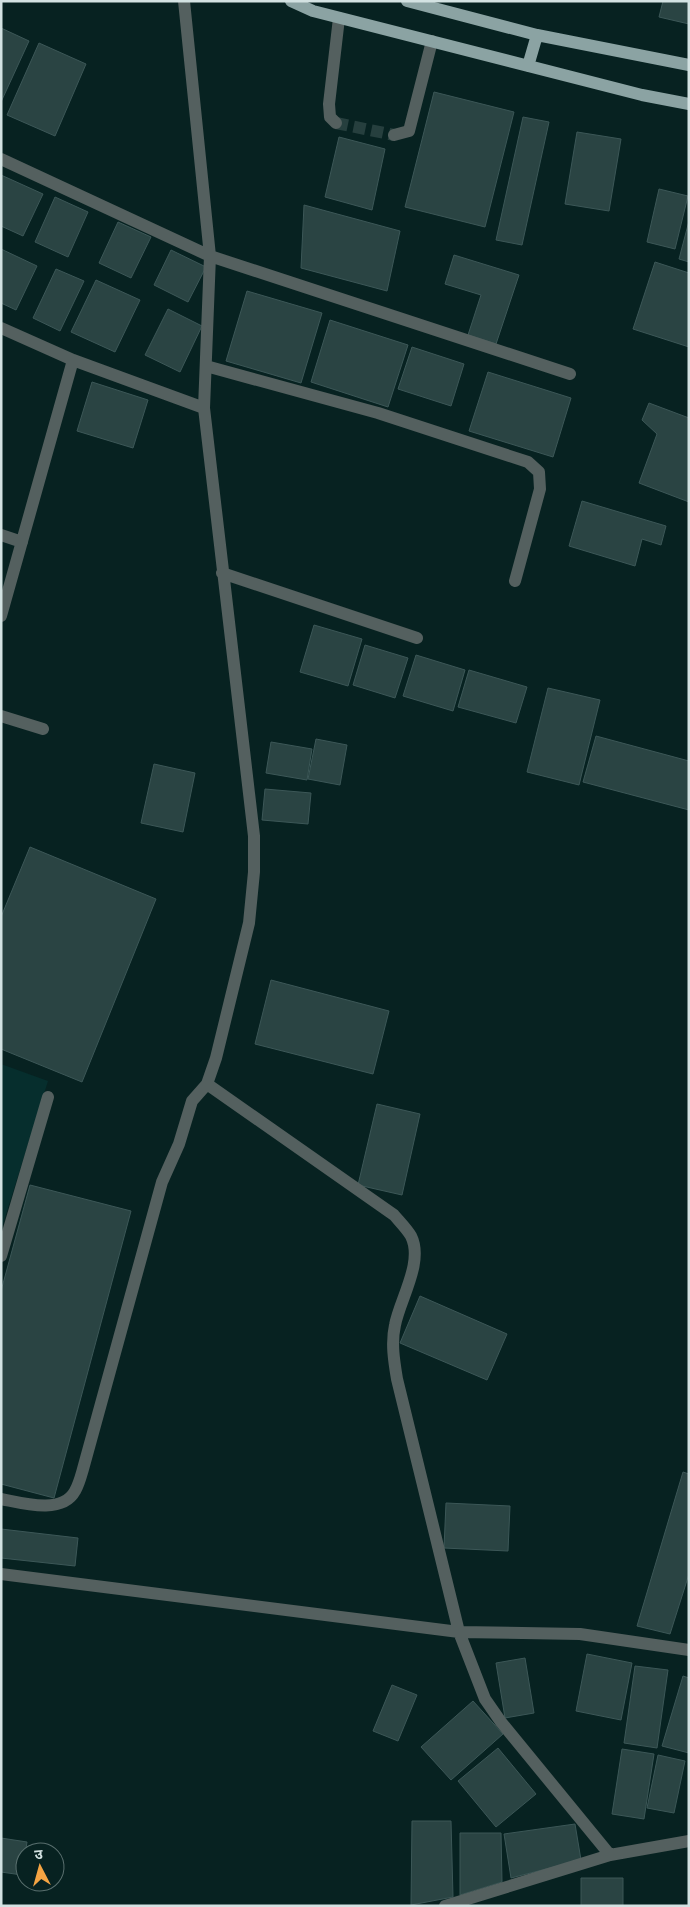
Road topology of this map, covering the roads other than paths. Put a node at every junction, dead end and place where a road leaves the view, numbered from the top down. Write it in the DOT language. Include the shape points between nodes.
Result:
graph roads {
  1 [pos="184,1"];
  2 [pos="291,1"];
  3 [pos="407,1"];
  4 [pos="339,18"];
  5 [pos="536,35"];
  6 [pos="432,41"];
  7 [pos="689,65"];
  8 [pos="528,66"];
  9 [pos="689,104"];
  10 [pos="336,123"];
  11 [pos="394,135"];
  12 [pos="1,158"];
  13 [pos="210,256"];
  14 [pos="1,328"];
  15 [pos="73,360"];
  16 [pos="206,366"];
  17 [pos="570,374"];
  18 [pos="204,408"];
  19 [pos="1,535"];
  20 [pos="22,542"];
  21 [pos="222,572"];
  22 [pos="515,580"];
  23 [pos="1,616"];
  24 [pos="417,638"];
  25 [pos="1,716"];
  26 [pos="43,729"];
  27 [pos="207,1084"];
  28 [pos="48,1097"];
  29 [pos="1,1256"];
  30 [pos="1,1499"];
  31 [pos="1,1574"];
  32 [pos="459,1632"];
  33 [pos="689,1650"];
  34 [pos="689,1841"];
  35 [pos="610,1855"];
  36 [pos="445,1906"];
  1 -- 13 [label="street"];
  2 -- 4 [label="main road"];
  3 -- 5 [label="main road"];
  4 -- 6 [label="main road"];
  4 -- 10 [label="street" via="328,104 330,117"];
  5 -- 7 [label="main road"];
  5 -- 8 [label="main road"];
  6 -- 8 [label="main road"];
  6 -- 11 [label="street" via="409,131"];
  8 -- 9 [label="main road"];
  12 -- 13 [label="street"];
  13 -- 16 [label="street"];
  13 -- 17 [label="street"];
  14 -- 15 [label="street"];
  15 -- 18 [label="street"];
  15 -- 20 [label="street"];
  16 -- 18 [label="street"];
  16 -- 22 [label="street" via="378,413 528,462 539,472 540,489"];
  18 -- 21 [label="street"];
  19 -- 20 [label="street"];
  20 -- 23 [label="street"];
  21 -- 24 [label="street"];
  21 -- 27 [label="street" via="254,836 254,872 249,924"];
  25 -- 26 [label="street"];
  27 -- 30 [label="street" via="192,1101 180,1144 162,1182 74,1492 62,1503 38,1506"];
  27 -- 32 [label="street" via="394,1215 411,1236 415,1250 413,1267 395,1326 393,1352"];
  28 -- 29 [label="street"];
  31 -- 32 [label="street"];
  32 -- 33 [label="street" via="580,1634"];
  32 -- 35 [label="street" via="485,1699"];
  34 -- 35 [label="street"];
  35 -- 36 [label="street"];
}
